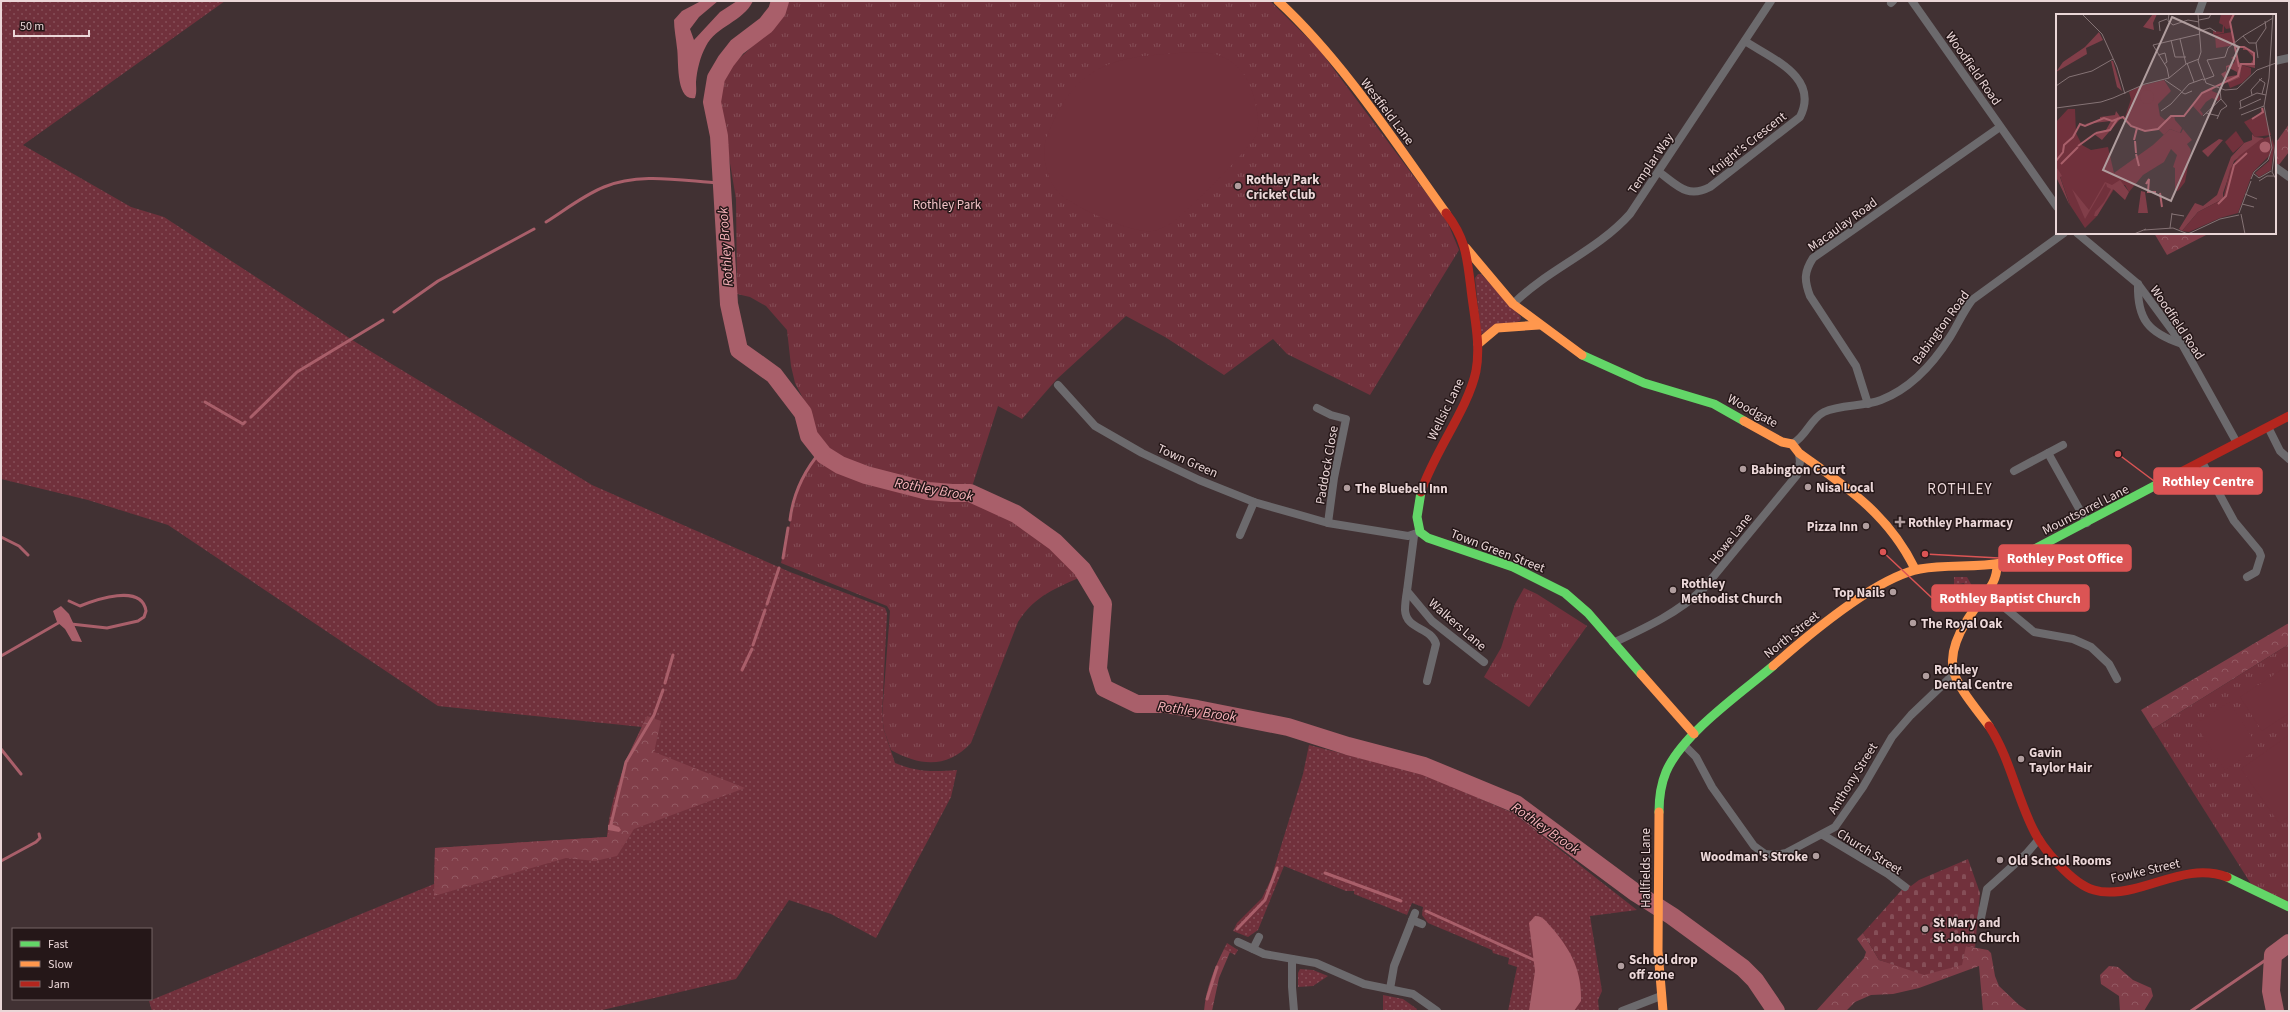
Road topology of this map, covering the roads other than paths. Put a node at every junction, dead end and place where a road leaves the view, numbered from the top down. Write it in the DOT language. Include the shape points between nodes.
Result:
graph roads {
  1 [pos="1278,1"];
  2 [pos="1771,1"];
  3 [pos="1912,1"];
  4 [pos="2203,1"];
  5 [pos="2198,14"];
  6 [pos="1745,41"];
  7 [pos="2289,58"];
  8 [pos="2276,61"];
  9 [pos="2000,127"];
  10 [pos="2276,168"];
  11 [pos="1660,172"];
  12 [pos="2289,177"];
  13 [pos="2056,206"];
  14 [pos="2063,234"];
  15 [pos="2078,234"];
  16 [pos="1465,246"];
  17 [pos="2138,284"];
  18 [pos="1513,304"];
  19 [pos="1538,325"];
  20 [pos="1478,344"];
  21 [pos="2182,344"];
  22 [pos="1058,385"];
  23 [pos="1868,404"];
  24 [pos="1317,408"];
  25 [pos="2289,416"];
  26 [pos="2268,427"];
  27 [pos="2237,443"];
  28 [pos="1792,444"];
  29 [pos="2064,445"];
  30 [pos="1799,453"];
  31 [pos="2048,453"];
  32 [pos="2289,459"];
  33 [pos="2202,462"];
  34 [pos="2014,471"];
  35 [pos="1254,502"];
  36 [pos="1328,522"];
  37 [pos="2087,522"];
  38 [pos="1417,534"];
  39 [pos="1240,535"];
  40 [pos="1997,565"];
  41 [pos="1915,569"];
  42 [pos="2256,572"];
  43 [pos="2247,577"];
  44 [pos="2262,579"];
  45 [pos="1407,591"];
  46 [pos="1987,594"];
  47 [pos="1613,643"];
  48 [pos="1484,662"];
  49 [pos="1954,674"];
  50 [pos="1431,677"];
  51 [pos="2117,679"];
  52 [pos="1694,734"];
  53 [pos="1684,745"];
  54 [pos="1823,836"];
  55 [pos="2039,839"];
  56 [pos="1905,886"];
  57 [pos="2289,907"];
  58 [pos="1982,918"];
  59 [pos="1422,924"];
  60 [pos="1259,937"];
  61 [pos="1238,942"];
  62 [pos="1253,949"];
  63 [pos="1292,959"];
  64 [pos="1390,989"];
  65 [pos="1661,996"];
  66 [pos="1427,1008"];
  67 [pos="1294,1011"];
  68 [pos="1437,1011"];
  69 [pos="1622,1011"];
  70 [pos="1663,1011"];
  1 -- 16 [label="street, Westfield Lane" via="1334,60 1446,212"];
  2 -- 6 [label="street, Templar Way"];
  3 -- 9 [label="street, Woodfield Road"];
  4 -- 5 [label="street"];
  6 -- 11 [label="street, Templar Way"];
  6 -- 11 [label="street, Knight's Crescent" via="1795,75 1802,83 1806,95 1805,106 1800,116 1710,187 1700,192 1690,192"];
  7 -- 8 [label="street"];
  9 -- 13 [label="street, Woodfield Road"];
  9 -- 23 [label="street, Macaulay Road" via="1813,258 1807,268 1805,283 1810,296 1856,366"];
  10 -- 12 [label="street"];
  11 -- 18 [label="street, Templar Way" via="1618,227 1528,290"];
  14 -- 23 [label="street, Babington Road" via="1972,300 1939,353 1917,379 1889,397"];
  15 -- 17 [label="street, Woodfield Road"];
  16 -- 18 [label="street, Woodgate"];
  16 -- 20 [label="street, Wellsic Lane"];
  17 -- 21 [label="street, Woodfield Road"];
  17 -- 21 [label="street" via="2140,312 2148,325 2168,340"];
  18 -- 19 [label="street, Woodgate"];
  19 -- 20 [label="street" via="1497,328"];
  19 -- 28 [label="street, Woodgate" via="1602,365 1650,385 1714,404 1782,442"];
  20 -- 38 [label="street, Wellsic Lane" via="1476,371 1469,393 1422,486"];
  21 -- 27 [label="street, Woodfield Road"];
  22 -- 35 [label="street, Town Green" via="1096,426 1149,456"];
  23 -- 28 [label="street, Babington Road" via="1824,412 1815,418 1800,438"];
  24 -- 36 [label="street, Paddock Close" via="1346,419"];
  25 -- 26 [label="street, Mountsorrel Lane"];
  26 -- 27 [label="street, Mountsorrel Lane"];
  26 -- 32 [label="street" via="2280,451"];
  27 -- 33 [label="street, Mountsorrel Lane"];
  28 -- 30 [label="street"];
  29 -- 31 [label="street"];
  30 -- 41 [label="street" via="1868,503 1900,540"];
  30 -- 47 [label="street, Howe Lane" via="1800,467 1797,475 1704,588 1690,601 1663,618"];
  31 -- 34 [label="street"];
  31 -- 37 [label="street"];
  33 -- 37 [label="street, Mountsorrel Lane"];
  33 -- 42 [label="street" via="2234,521 2259,551 2261,556"];
  35 -- 36 [label="street, Town Green"];
  35 -- 39 [label="street"];
  36 -- 38 [label="street, Town Green Street"];
  37 -- 40 [label="street, Mountsorrel Lane" via="2021,557"];
  38 -- 45 [label="street"];
  38 -- 47 [label="street, Town Green Street" via="1526,572 1558,589 1588,613"];
  40 -- 41 [label="street, Mountsorrel Lane"];
  40 -- 46 [label="street" via="1996,578"];
  41 -- 52 [label="street, North Street" via="1890,579 1841,612"];
  42 -- 43 [label="street"];
  42 -- 44 [label="street"];
  45 -- 48 [label="street, Walkers Lane" via="1432,621"];
  45 -- 50 [label="street" via="1405,609 1408,619 1435,640 1436,651"];
  46 -- 49 [label="street" via="1958,640"];
  46 -- 51 [label="street" via="2034,632 2073,639 2091,647 2110,664"];
  47 -- 52 [label="street, Town Green Street"];
  49 -- 54 [label="street, Anthony Street" via="1901,726 1884,748 1840,822"];
  49 -- 55 [label="street, Fowke Street" via="2005,754"];
  52 -- 53 [label="street, Hallfields Lane"];
  53 -- 54 [label="street, Anthony Street" via="1696,757 1712,787 1749,839 1761,851 1775,855 1786,853"];
  53 -- 65 [label="street, Hallfields Lane" via="1666,772 1660,792 1658,882"];
  54 -- 56 [label="street, Church Street"];
  55 -- 57 [label="street, Fowke Street" via="2075,878 2094,890 2134,888 2191,872 2203,872 2232,880"];
  55 -- 58 [label="street" via="1987,889"];
  59 -- 64 [label="street" via="1413,917 1395,963"];
  60 -- 62 [label="street"];
  61 -- 62 [label="street"];
  62 -- 63 [label="street" via="1276,957"];
  63 -- 64 [label="street" via="1316,963 1364,984"];
  63 -- 67 [label="street"];
  64 -- 66 [label="street" via="1413,994"];
  65 -- 69 [label="street"];
  65 -- 70 [label="street, Hallfields Lane"];
  66 -- 68 [label="street"];
}
